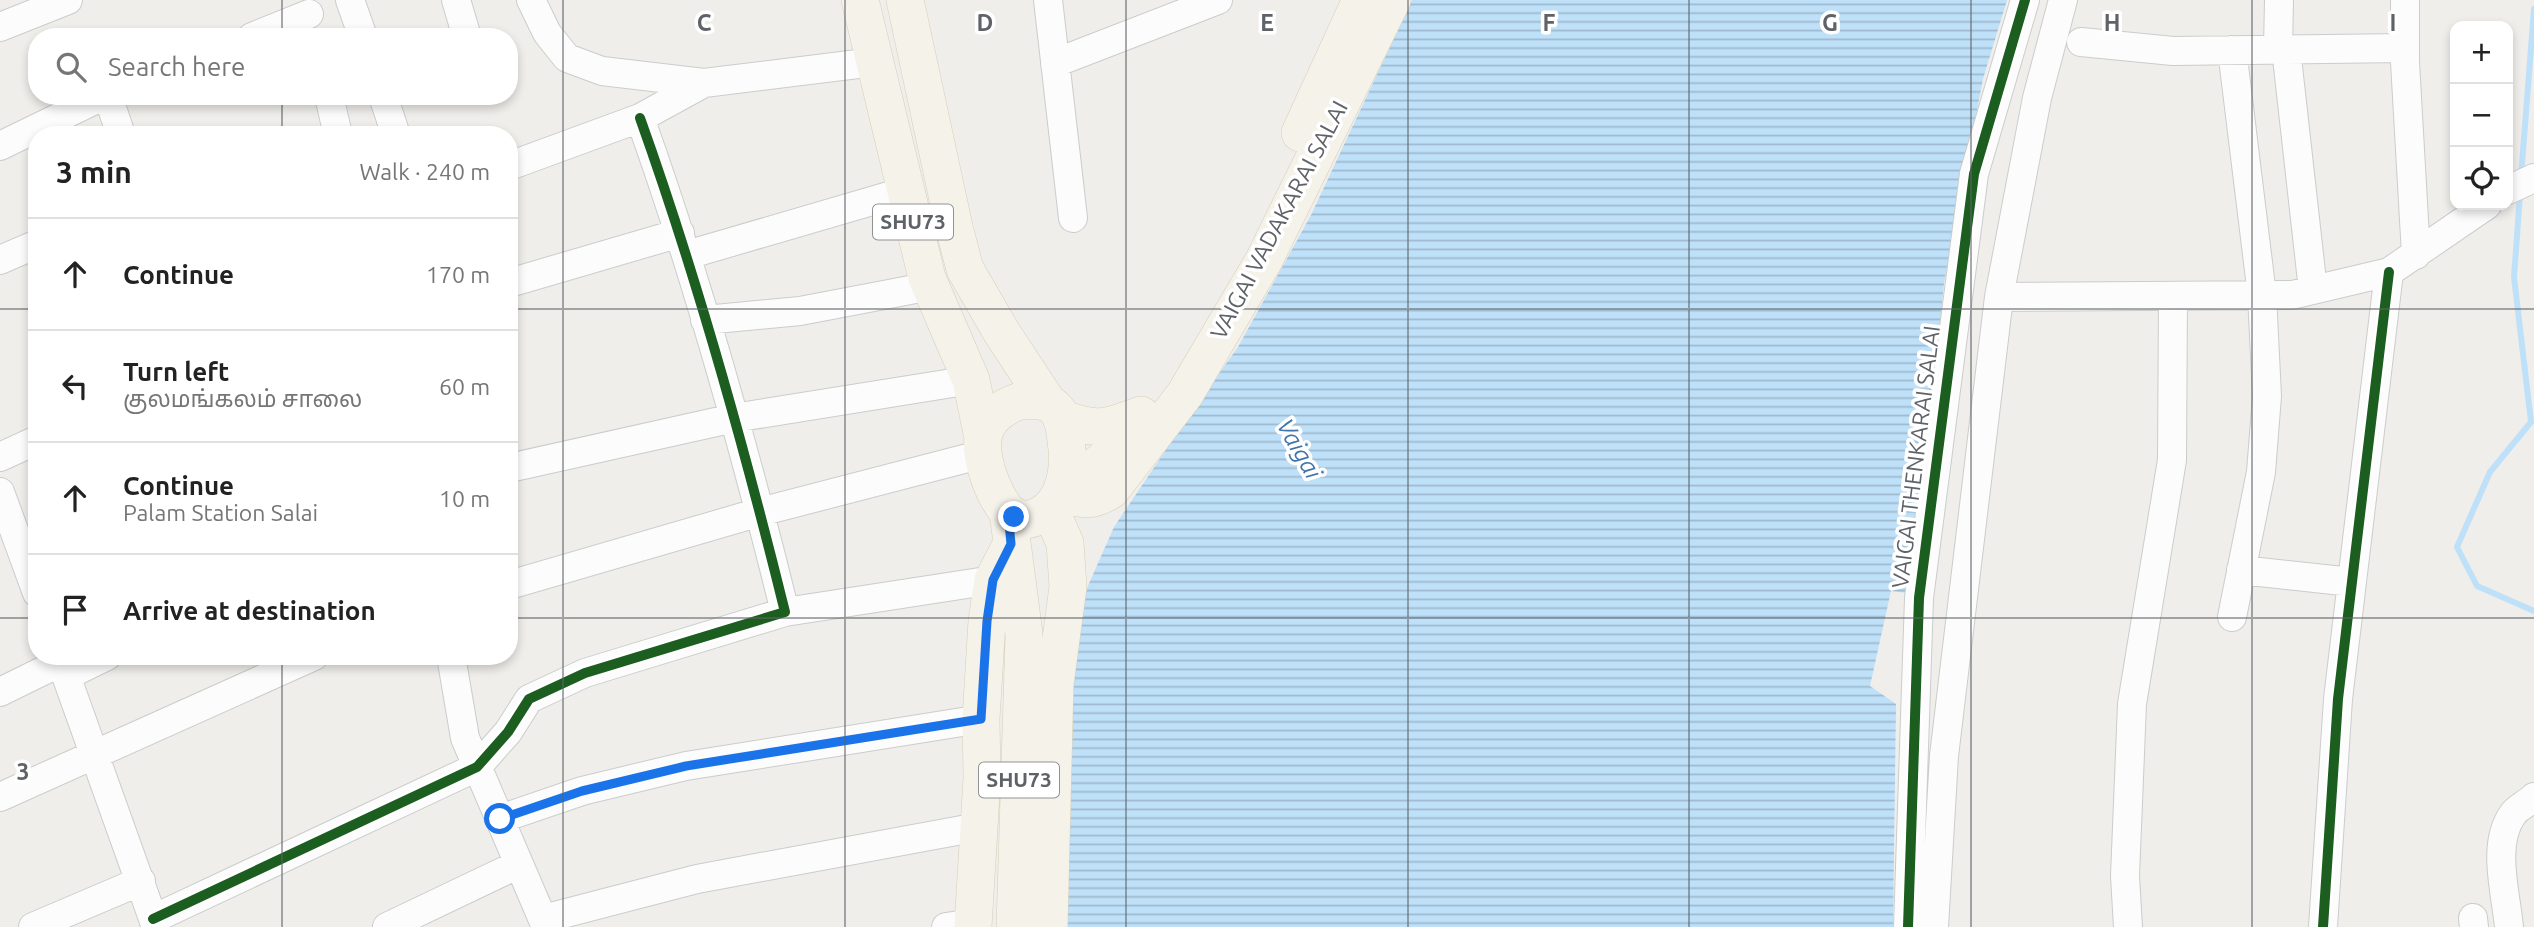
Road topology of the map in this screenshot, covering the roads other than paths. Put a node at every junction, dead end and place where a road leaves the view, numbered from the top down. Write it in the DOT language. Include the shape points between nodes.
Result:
graph roads {
  1 [pos="68,0"];
  2 [pos="351,0"];
  3 [pos="456,0"];
  4 [pos="531,0"];
  5 [pos="860,0"];
  6 [pos="905,0"];
  7 [pos="1048,0"];
  8 [pos="1217,0"];
  9 [pos="1361,0"];
  10 [pos="1392,0"];
  11 [pos="2025,0"];
  12 [pos="2063,0"];
  13 [pos="2279,0"];
  14 [pos="2405,0"];
  15 [pos="310,17"];
  16 [pos="0,27"];
  17 [pos="278,28"];
  18 [pos="360,28"];
  19 [pos="464,28"];
  20 [pos="2081,42"];
  21 [pos="2405,48"];
  22 [pos="2232,50"];
  23 [pos="2282,50"];
  24 [pos="874,62"];
  25 [pos="1055,63"];
  26 [pos="704,83"];
  27 [pos="84,105"];
  28 [pos="111,105"];
  29 [pos="329,105"];
  30 [pos="386,105"];
  31 [pos="640,118"];
  32 [pos="41,126"];
  33 [pos="118,126"];
  34 [pos="329,126"];
  35 [pos="393,126"];
  36 [pos="28,132"];
  37 [pos="0,146"];
  38 [pos="518,163"];
  39 [pos="906,191"];
  40 [pos="2480,210"];
  41 [pos="1073,218"];
  42 [pos="683,244"];
  43 [pos="28,248"];
  44 [pos="2416,255"];
  45 [pos="0,260"];
  46 [pos="2389,272"];
  47 [pos="518,281"];
  48 [pos="931,286"];
  49 [pos="2313,290"];
  50 [pos="2262,295"];
  51 [pos="1999,297"];
  52 [pos="2173,297"];
  53 [pos="705,320"];
  54 [pos="971,380"];
  55 [pos="1054,411"];
  56 [pos="1141,415"];
  57 [pos="734,418"];
  58 [pos="28,444"];
  59 [pos="983,446"];
  60 [pos="0,457"];
  61 [pos="518,466"];
  62 [pos="0,492"];
  63 [pos="1107,493"];
  64 [pos="1058,499"];
  65 [pos="760,512"];
  66 [pos="1009,528"];
  67 [pos="19,548"];
  68 [pos="28,570"];
  69 [pos="2241,570"];
  70 [pos="993,580"];
  71 [pos="518,582"];
  72 [pos="2352,582"];
  73 [pos="1068,587"];
  74 [pos="785,612"];
  75 [pos="2232,617"];
  76 [pos="1024,634"];
  77 [pos="62,665"];
  78 [pos="294,665"];
  79 [pos="453,665"];
  80 [pos="0,692"];
  81 [pos="981,719"];
  82 [pos="95,755"];
  83 [pos="477,766"];
  84 [pos="0,797"];
  85 [pos="2534,797"];
  86 [pos="500,819"];
  87 [pos="978,827"];
  88 [pos="519,864"];
  89 [pos="141,881"];
  90 [pos="155,923"];
  91 [pos="544,923"];
  92 [pos="964,926"];
  93 [pos="33,927"];
  94 [pos="387,927"];
  95 [pos="1015,927"];
  96 [pos="1049,927"];
  97 [pos="1908,927"];
  98 [pos="1934,927"];
  99 [pos="2128,927"];
  100 [pos="2323,927"];
  101 [pos="2509,927"];
  1 -- 16 [label="street"];
  2 -- 18 [label="street"];
  3 -- 19 [label="street"];
  4 -- 26 [label="street" via="547,33 567,58 602,71"];
  5 -- 24 [label="main road, SHU73"];
  6 -- 55 [label="main road, SHU73" via="965,269"];
  7 -- 25 [label="street"];
  8 -- 25 [label="street"];
  9 -- 56 [label="main road, VAIGAI VADAKARAI SALAI" via="1249,245 1169,381"];
  10 -- 63 [label="main road, VAIGAI VADAKARAI SALAI" via="1264,260 1185,394"];
  11 -- 97 [label="street, VAIGAI THENKARAI SALAI" via="1974,174 1919,598"];
  12 -- 51 [label="street" via="2037,98"];
  13 -- 23 [label="street"];
  14 -- 21 [label="street"];
  15 -- 17 [label="street"];
  20 -- 22 [label="street" via="2173,51"];
  21 -- 23 [label="street"];
  21 -- 44 [label="street"];
  22 -- 23 [label="street"];
  22 -- 50 [label="street"];
  23 -- 49 [label="street"];
  24 -- 26 [label="street"];
  24 -- 39 [label="main road, SHU73"];
  25 -- 41 [label="street"];
  26 -- 31 [label="street"];
  27 -- 32 [label="street"];
  28 -- 33 [label="street"];
  29 -- 34 [label="street"];
  30 -- 35 [label="street"];
  31 -- 38 [label="street"];
  31 -- 42 [label="street"];
  36 -- 37 [label="street"];
  39 -- 42 [label="street"];
  39 -- 48 [label="main road, SHU73"];
  40 -- 44 [label="street"];
  42 -- 47 [label="street"];
  42 -- 53 [label="street"];
  43 -- 45 [label="street"];
  44 -- 46 [label="street"];
  46 -- 49 [label="street"];
  46 -- 72 [label="street"];
  48 -- 53 [label="street" via="800,311"];
  48 -- 54 [label="main road, SHU73"];
  49 -- 50 [label="street"];
  50 -- 52 [label="street"];
  50 -- 69 [label="street" via="2265,425 2261,472"];
  51 -- 52 [label="street"];
  51 -- 98 [label="street" via="1944,756"];
  52 -- 99 [label="street" via="2172,460 2132,705 2125,876"];
  53 -- 57 [label="street"];
  54 -- 57 [label="street"];
  54 -- 59 [label="main road, SHU73"];
  55 -- 56 [label="main road" via="1083,426 1098,428"];
  55 -- 59 [label="main road" via="1029,400 1009,404 992,417"];
  55 -- 64 [label="main road, SHU73" via="1068,451"];
  56 -- 64 [label="main road, VAIGAI VADAKARAI SALAI" via="1101,464"];
  57 -- 61 [label="street"];
  57 -- 65 [label="street"];
  58 -- 60 [label="street"];
  59 -- 65 [label="street"];
  59 -- 66 [label="main road, SHU73"];
  62 -- 67 [label="street"];
  63 -- 64 [label="main road" via="1097,499"];
  63 -- 73 [label="main road, VAIGAI VADAKARAI SALAI"];
  64 -- 66 [label="main road, VAIGAI VADAKARAI SALAI" via="1034,519 1020,519"];
  64 -- 73 [label="main road"];
  64 -- 76 [label="main road, SHU73"];
  65 -- 71 [label="street"];
  65 -- 74 [label="street"];
  66 -- 70 [label="main road"];
  66 -- 76 [label="main road, SHU73"];
  67 -- 68 [label="street"];
  69 -- 72 [label="street"];
  69 -- 75 [label="street"];
  70 -- 74 [label="street"];
  70 -- 81 [label="main road"];
  72 -- 100 [label="street" via="2338,699"];
  73 -- 96 [label="main road" via="1055,684"];
  74 -- 83 [label="street" via="585,673 529,699 508,732"];
  76 -- 95 [label="main road, SHU73"];
  77 -- 80 [label="street"];
  77 -- 82 [label="street"];
  78 -- 82 [label="street"];
  79 -- 83 [label="street" via="465,738"];
  81 -- 86 [label="street" via="686,766 582,791"];
  81 -- 87 [label="main road"];
  82 -- 84 [label="street"];
  82 -- 89 [label="street"];
  83 -- 86 [label="street"];
  83 -- 90 [label="street"];
  85 -- 101 [label="street" via="2517,809 2505,831 2501,853"];
  86 -- 88 [label="street"];
  87 -- 91 [label="street" via="697,879"];
  87 -- 92 [label="main road"];
  88 -- 91 [label="street"];
  88 -- 94 [label="street"];
  89 -- 90 [label="street"];
  89 -- 93 [label="street"];
}
